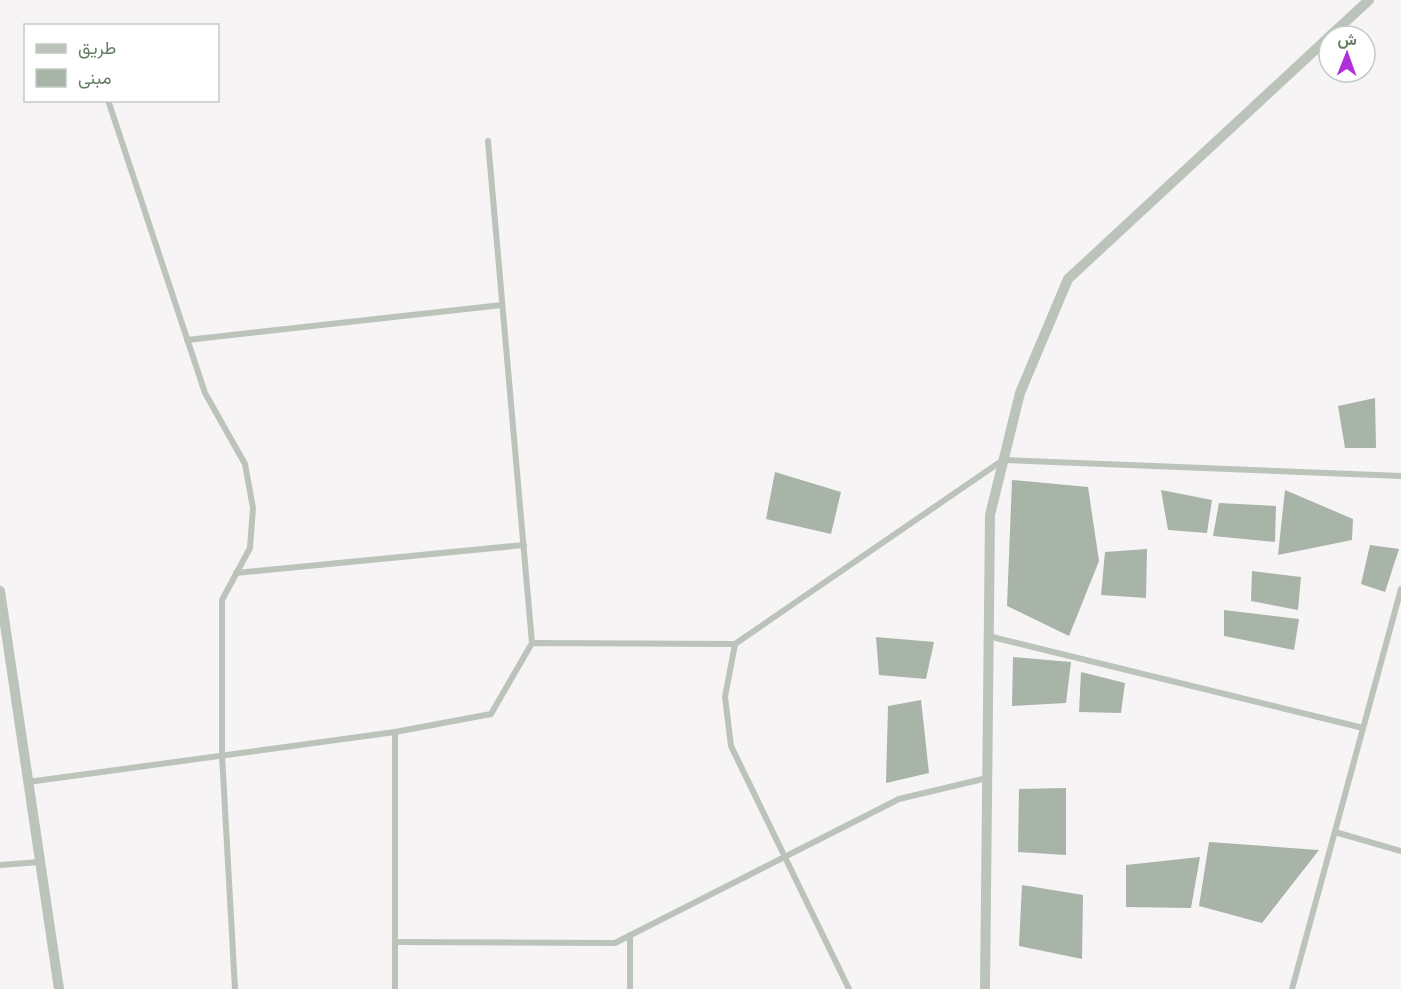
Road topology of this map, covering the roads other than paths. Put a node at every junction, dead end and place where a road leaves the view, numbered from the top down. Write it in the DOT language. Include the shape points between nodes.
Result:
graph roads {
  1 [pos="1369,0"];
  2 [pos="1344,24"];
  3 [pos="1317,49"];
  4 [pos="109,102"];
  5 [pos="488,141"];
  6 [pos="502,305"];
  7 [pos="187,340"];
  8 [pos="1003,460"];
  9 [pos="1401,476"];
  10 [pos="524,545"];
  11 [pos="236,573"];
  12 [pos="1401,589"];
  13 [pos="1,598"];
  14 [pos="988,636"];
  15 [pos="532,643"];
  16 [pos="735,644"];
  17 [pos="1363,728"];
  18 [pos="395,732"];
  19 [pos="222,755"];
  20 [pos="987,778"];
  21 [pos="28,782"];
  22 [pos="1335,832"];
  23 [pos="1401,851"];
  24 [pos="784,856"];
  25 [pos="40,862"];
  26 [pos="0,865"];
  27 [pos="630,935"];
  28 [pos="395,942"];
  29 [pos="59,989"];
  30 [pos="235,989"];
  31 [pos="395,989"];
  32 [pos="630,989"];
  33 [pos="849,989"];
  34 [pos="986,989"];
  35 [pos="1292,989"];
  1 -- 2 [label="street"];
  3 -- 8 [label="street" via="1068,279 1020,393"];
  4 -- 7 [label="street"];
  5 -- 6 [label="street"];
  6 -- 7 [label="street"];
  6 -- 10 [label="street"];
  7 -- 11 [label="street" via="205,393 245,464 253,508 250,548"];
  8 -- 9 [label="street"];
  8 -- 14 [label="street" via="990,515"];
  8 -- 16 [label="street"];
  10 -- 11 [label="street"];
  10 -- 15 [label="street"];
  11 -- 19 [label="street" via="222,600"];
  12 -- 17 [label="street"];
  13 -- 21 [label="street"];
  14 -- 17 [label="street"];
  14 -- 20 [label="street"];
  15 -- 16 [label="street"];
  15 -- 18 [label="street" via="491,714"];
  16 -- 24 [label="street" via="726,697 731,746"];
  17 -- 22 [label="street"];
  18 -- 19 [label="street"];
  18 -- 28 [label="street"];
  19 -- 21 [label="street"];
  19 -- 30 [label="street"];
  20 -- 24 [label="street" via="899,799"];
  20 -- 34 [label="street"];
  21 -- 25 [label="street"];
  22 -- 23 [label="street"];
  22 -- 35 [label="street"];
  24 -- 27 [label="street"];
  24 -- 33 [label="street"];
  25 -- 26 [label="street"];
  25 -- 29 [label="street"];
  27 -- 28 [label="street" via="615,943"];
  27 -- 32 [label="street"];
  28 -- 31 [label="street"];
}
